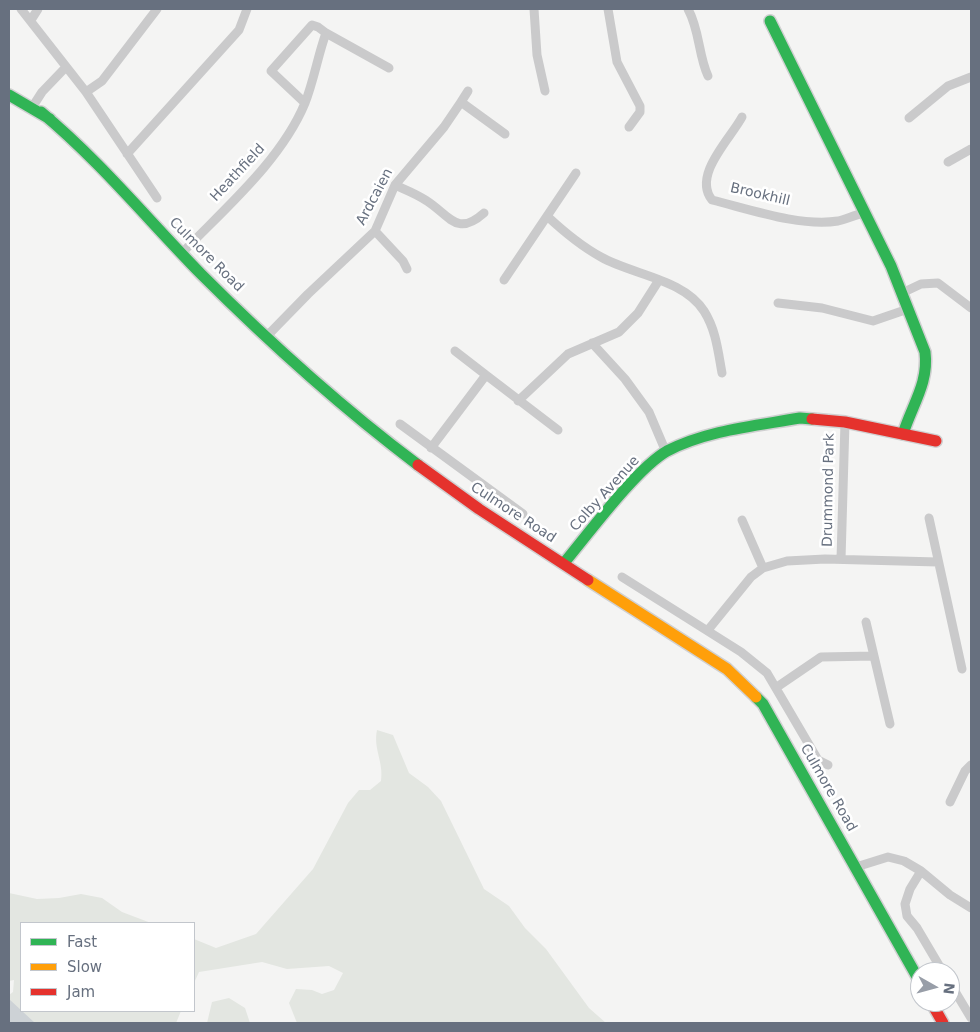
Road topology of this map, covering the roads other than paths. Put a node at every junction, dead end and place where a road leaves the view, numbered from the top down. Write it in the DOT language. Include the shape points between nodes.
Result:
graph roads {
  1 [pos="21,9"];
  2 [pos="38,9"];
  3 [pos="157,9"];
  4 [pos="247,9"];
  5 [pos="534,9"];
  6 [pos="608,9"];
  7 [pos="688,9"];
  8 [pos="31,20"];
  9 [pos="770,21"];
  10 [pos="326,32"];
  11 [pos="66,66"];
  12 [pos="389,68"];
  13 [pos="708,76"];
  14 [pos="971,77"];
  15 [pos="9,88"];
  16 [pos="468,90"];
  17 [pos="86,92"];
  18 [pos="545,92"];
  19 [pos="9,94"];
  20 [pos="461,102"];
  21 [pos="305,103"];
  22 [pos="33,106"];
  23 [pos="742,117"];
  24 [pos="909,118"];
  25 [pos="50,120"];
  26 [pos="630,127"];
  27 [pos="505,134"];
  28 [pos="971,149"];
  29 [pos="127,154"];
  30 [pos="948,162"];
  31 [pos="576,173"];
  32 [pos="395,185"];
  33 [pos="157,198"];
  34 [pos="484,213"];
  35 [pos="864,213"];
  36 [pos="547,216"];
  37 [pos="375,231"];
  38 [pos="181,254"];
  39 [pos="407,269"];
  40 [pos="504,280"];
  41 [pos="659,280"];
  42 [pos="902,293"];
  43 [pos="778,303"];
  44 [pos="971,308"];
  45 [pos="908,309"];
  46 [pos="267,336"];
  47 [pos="592,343"];
  48 [pos="454,351"];
  49 [pos="722,373"];
  50 [pos="486,375"];
  51 [pos="518,401"];
  52 [pos="845,422"];
  53 [pos="400,424"];
  54 [pos="558,430"];
  55 [pos="903,434"];
  56 [pos="936,441"];
  57 [pos="431,448"];
  58 [pos="666,452"];
  59 [pos="523,514"];
  60 [pos="929,518"];
  61 [pos="742,520"];
  62 [pos="841,559"];
  63 [pos="938,562"];
  64 [pos="564,563"];
  65 [pos="763,568"];
  66 [pos="622,577"];
  67 [pos="866,622"];
  68 [pos="708,630"];
  69 [pos="874,656"];
  70 [pos="962,669"];
  71 [pos="777,687"];
  72 [pos="890,724"];
  73 [pos="828,765"];
  74 [pos="971,765"];
  75 [pos="950,802"];
  76 [pos="856,867"];
  77 [pos="921,871"];
  78 [pos="971,908"];
  79 [pos="937,962"];
  80 [pos="910,964"];
  81 [pos="960,1000"];
  82 [pos="937,1012"];
  83 [pos="971,1018"];
  84 [pos="943,1023"];
  1 -- 8 [label="street"];
  2 -- 8 [label="street"];
  3 -- 17 [label="street" via="102,81"];
  4 -- 29 [label="street" via="239,30"];
  5 -- 18 [label="street" via="537,55"];
  6 -- 26 [label="street" via="617,62 640,106 640,112"];
  7 -- 13 [label="street" via="698,31 701,60"];
  8 -- 11 [label="street"];
  9 -- 35 [label="main road"];
  10 -- 12 [label="street"];
  10 -- 21 [label="street, Heathfield"];
  10 -- 21 [label="street" via="312,25 271,70"];
  11 -- 17 [label="street"];
  11 -- 22 [label="street"];
  14 -- 24 [label="street" via="948,86"];
  15 -- 22 [label="main road, Culmore Road"];
  16 -- 20 [label="street, Ardcaien"];
  17 -- 29 [label="street"];
  19 -- 25 [label="main road"];
  20 -- 27 [label="street"];
  20 -- 32 [label="street, Ardcaien"];
  21 -- 38 [label="street, Heathfield" via="270,160"];
  22 -- 25 [label="main road, Culmore Road"];
  23 -- 35 [label="street, Brookhill" via="709,170 707,188 712,200 778,216 823,222"];
  25 -- 38 [label="main road, Culmore Road" via="115,181"];
  28 -- 30 [label="street"];
  29 -- 33 [label="street"];
  31 -- 36 [label="street"];
  32 -- 34 [label="street" via="428,201 453,222 462,225 473,223"];
  32 -- 37 [label="street, Ardcaien"];
  35 -- 42 [label="main road" via="892,266"];
  36 -- 40 [label="street"];
  36 -- 41 [label="street" via="601,257"];
  37 -- 39 [label="street"];
  37 -- 46 [label="street, Ardcaien"];
  38 -- 46 [label="main road, Culmore Road"];
  41 -- 47 [label="street" via="638,312 619,332"];
  41 -- 49 [label="street" via="672,284 704,310 716,336"];
  42 -- 44 [label="street" via="921,284 938,283"];
  42 -- 45 [label="main road"];
  43 -- 45 [label="street" via="822,308 873,321"];
  45 -- 55 [label="main road" via="928,366 922,391 906,421"];
  46 -- 64 [label="main road, Culmore Road" via="354,414 454,492"];
  47 -- 51 [label="street" via="568,354"];
  47 -- 58 [label="street" via="649,412"];
  48 -- 50 [label="street"];
  50 -- 51 [label="street"];
  50 -- 57 [label="street"];
  51 -- 54 [label="street"];
  52 -- 55 [label="main road, Colby Avenue"];
  52 -- 58 [label="main road, Colby Avenue" via="800,418 764,423 705,435"];
  52 -- 62 [label="street, Drummond Park"];
  53 -- 57 [label="street"];
  55 -- 56 [label="main road, Colby Avenue"];
  57 -- 59 [label="street"];
  58 -- 64 [label="main road, Colby Avenue" via="629,486"];
  60 -- 63 [label="street"];
  61 -- 65 [label="street"];
  62 -- 63 [label="street, Drummond Park"];
  62 -- 65 [label="street, Drummond Park" via="787,561"];
  63 -- 70 [label="street"];
  64 -- 76 [label="main road, Culmore Road" via="727,669 763,704"];
  65 -- 68 [label="street, Drummond Park" via="751,577"];
  66 -- 68 [label="street"];
  67 -- 69 [label="street"];
  68 -- 71 [label="street" via="755,662"];
  69 -- 71 [label="street" via="821,657"];
  69 -- 72 [label="street"];
  71 -- 73 [label="street" via="818,760"];
  74 -- 75 [label="street"];
  76 -- 77 [label="street" via="888,857 904,860"];
  76 -- 80 [label="main road, Culmore Road"];
  77 -- 78 [label="street"];
  77 -- 79 [label="street" via="910,889 907,916"];
  81 -- 83 [label="street"];
  82 -- 84 [label="main road"];
}
